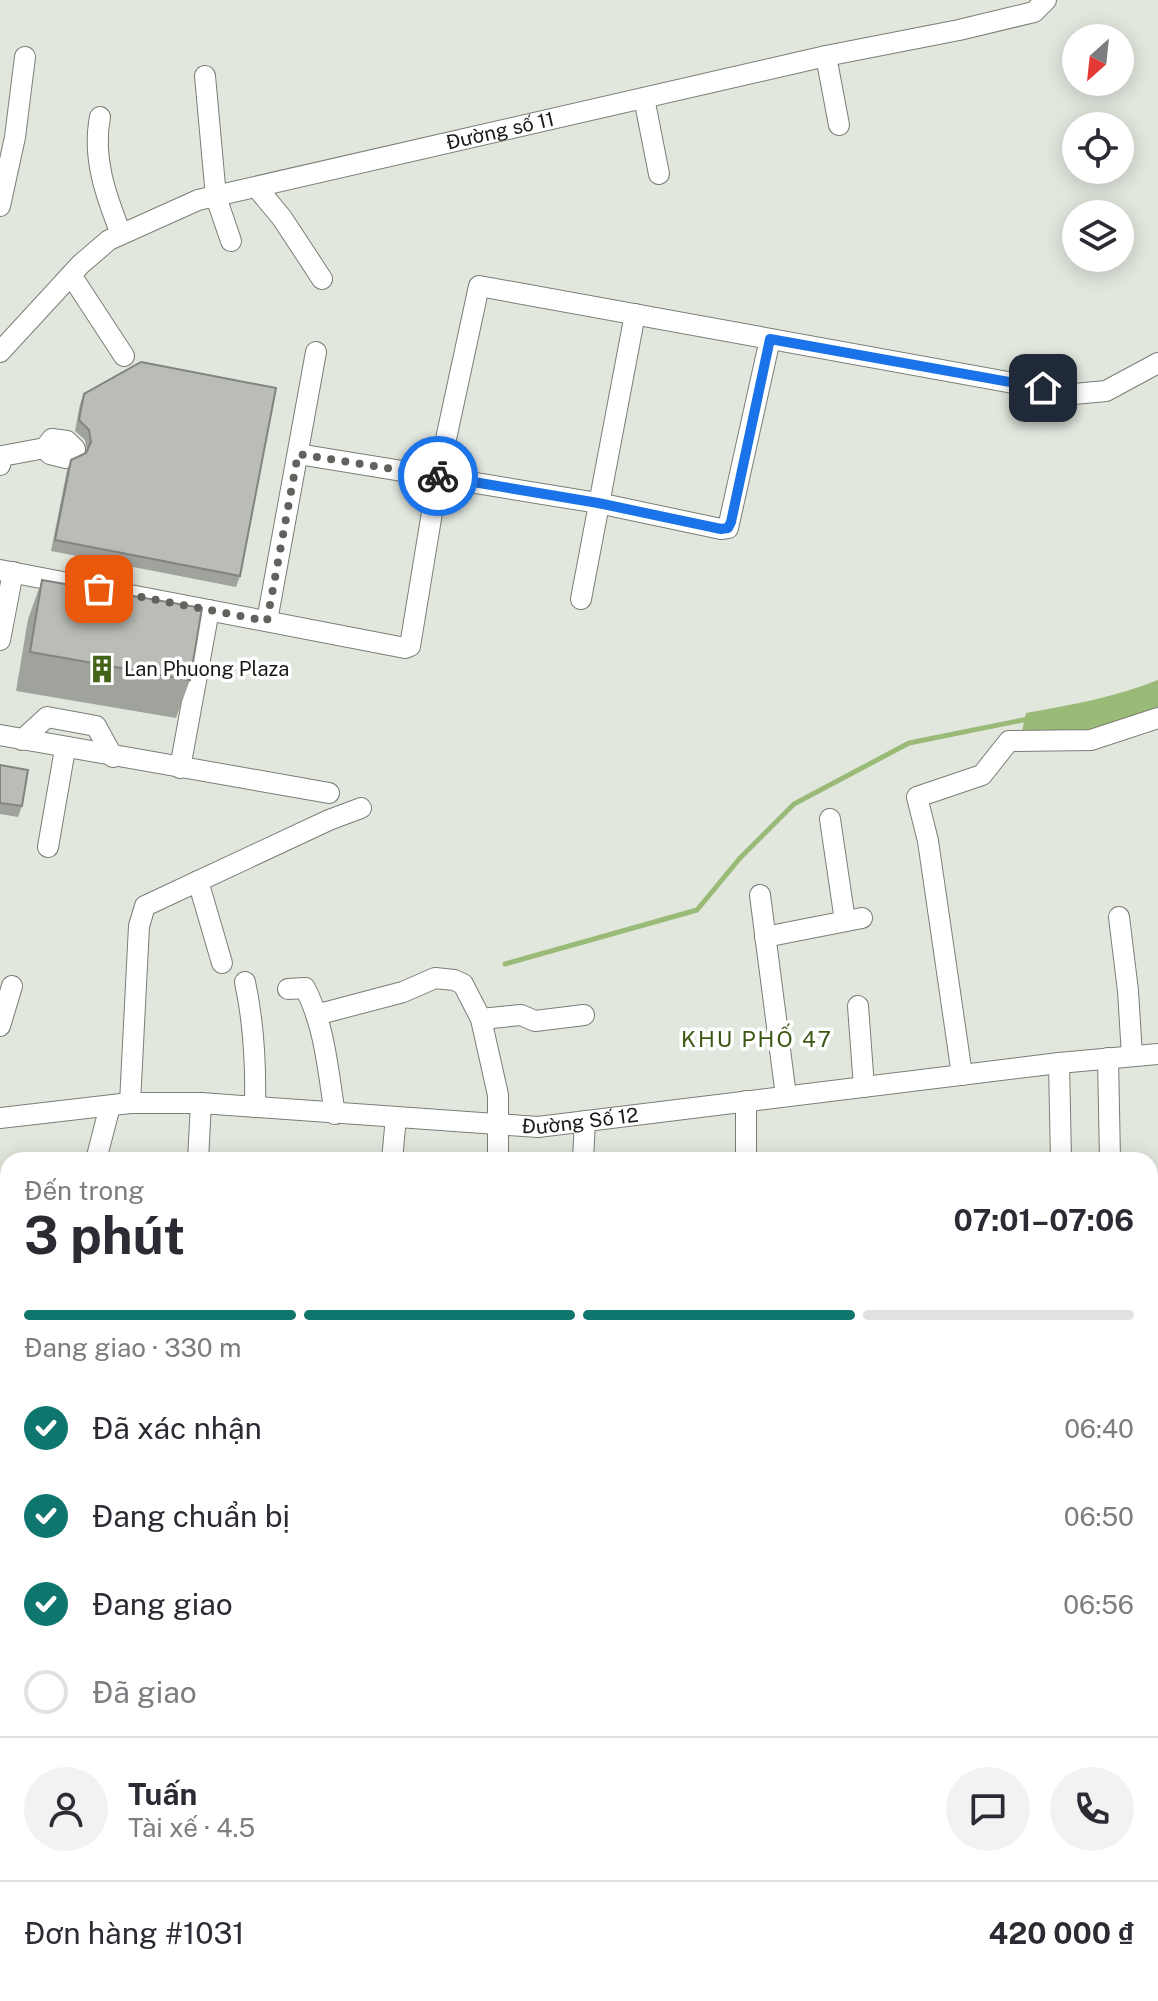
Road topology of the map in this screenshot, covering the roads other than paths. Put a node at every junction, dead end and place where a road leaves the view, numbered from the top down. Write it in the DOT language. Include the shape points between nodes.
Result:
graph roads {
  1 [pos="1046,0"];
  2 [pos="826,56"];
  3 [pos="25,57"];
  4 [pos="205,76"];
  5 [pos="644,98"];
  6 [pos="100,117"];
  7 [pos="839,125"];
  8 [pos="659,174"];
  9 [pos="257,188"];
  10 [pos="216,197"];
  11 [pos="0,206"];
  12 [pos="121,234"];
  13 [pos="231,241"];
  14 [pos="71,275"];
  15 [pos="322,279"];
  16 [pos="635,314"];
  17 [pos="770,339"];
  18 [pos="0,352"];
  19 [pos="316,352"];
  20 [pos="124,356"];
  21 [pos="1158,363"];
  22 [pos="45,448"];
  23 [pos="298,454"];
  24 [pos="1,461"];
  25 [pos="438,476"];
  26 [pos="598,503"];
  27 [pos="6,571"];
  28 [pos="581,599"];
  29 [pos="209,610"];
  30 [pos="267,621"];
  31 [pos="0,640"];
  32 [pos="1158,718"];
  33 [pos="0,735"];
  34 [pos="22,740"];
  35 [pos="65,749"];
  36 [pos="113,757"];
  37 [pos="180,768"];
  38 [pos="329,793"];
  39 [pos="361,808"];
  40 [pos="830,819"];
  41 [pos="48,847"];
  42 [pos="198,881"];
  43 [pos="760,895"];
  44 [pos="1119,917"];
  45 [pos="765,937"];
  46 [pos="222,963"];
  47 [pos="245,982"];
  48 [pos="12,986"];
  49 [pos="288,989"];
  50 [pos="858,1006"];
  51 [pos="2,1015"];
  52 [pos="316,1015"];
  53 [pos="584,1015"];
  54 [pos="481,1019"];
  55 [pos="1158,1054"];
  56 [pos="1132,1056"];
  57 [pos="1108,1058"];
  58 [pos="1059,1063"];
  59 [pos="962,1075"];
  60 [pos="864,1087"];
  61 [pos="786,1096"];
  62 [pos="746,1101"];
  63 [pos="201,1103"];
  64 [pos="120,1104"];
  65 [pos="255,1107"];
  66 [pos="335,1114"];
  67 [pos="396,1117"];
  68 [pos="0,1118"];
  69 [pos="585,1121"];
  70 [pos="499,1125"];
  71 [pos="99,1152"];
  72 [pos="198,1152"];
  73 [pos="393,1152"];
  74 [pos="498,1152"];
  75 [pos="583,1152"];
  76 [pos="746,1152"];
  77 [pos="1061,1152"];
  78 [pos="1110,1152"];
  1 -- 2 [label="street, Đường số 11" via="1034,12"];
  2 -- 5 [label="street, Đường số 11"];
  2 -- 7 [label="street"];
  3 -- 11 [label="street"];
  4 -- 10 [label="street"];
  5 -- 8 [label="street"];
  5 -- 9 [label="street, Đường số 11"];
  6 -- 12 [label="street" via="100,180"];
  9 -- 10 [label="street, Đường số 11"];
  9 -- 15 [label="street"];
  10 -- 12 [label="street, Đường số 11"];
  10 -- 13 [label="street"];
  12 -- 14 [label="street, Đường số 11"];
  14 -- 18 [label="street, Đường số 11"];
  14 -- 20 [label="street"];
  16 -- 17 [label="street"];
  16 -- 25 [label="street" via="479,286"];
  16 -- 26 [label="street"];
  17 -- 21 [label="street" via="1074,394 1106,391"];
  17 -- 26 [label="street" via="728,528"];
  19 -- 23 [label="street"];
  22 -- 24 [label="street"];
  23 -- 25 [label="street"];
  23 -- 30 [label="street"];
  25 -- 26 [label="street"];
  25 -- 30 [label="street" via="410,646"];
  26 -- 28 [label="street"];
  27 -- 29 [label="street"];
  27 -- 31 [label="street"];
  29 -- 30 [label="street"];
  29 -- 37 [label="street"];
  32 -- 59 [label="street" via="1091,740 1009,741 982,775 917,797"];
  33 -- 34 [label="street"];
  34 -- 35 [label="street"];
  34 -- 36 [label="street" via="47,717 96,726"];
  35 -- 36 [label="street"];
  35 -- 41 [label="street"];
  36 -- 37 [label="street"];
  37 -- 38 [label="street"];
  39 -- 42 [label="street"];
  40 -- 45 [label="street" via="853,920"];
  42 -- 46 [label="street"];
  42 -- 64 [label="street" via="145,906"];
  43 -- 45 [label="street"];
  44 -- 56 [label="street"];
  45 -- 61 [label="street"];
  47 -- 65 [label="street" via="254,1030"];
  48 -- 51 [label="street"];
  49 -- 52 [label="street" via="305,988"];
  50 -- 60 [label="street"];
  52 -- 54 [label="street" via="435,978 463,984"];
  52 -- 66 [label="street"];
  53 -- 54 [label="street" via="535,1021 521,1015"];
  54 -- 70 [label="street" via="498,1095"];
  55 -- 56 [label="street, Đường Số 12"];
  56 -- 57 [label="street, Đường Số 12"];
  57 -- 58 [label="street, Đường Số 12"];
  57 -- 78 [label="street"];
  58 -- 59 [label="street, Đường Số 12"];
  58 -- 77 [label="street"];
  59 -- 60 [label="street, Đường Số 12"];
  60 -- 61 [label="street, Đường Số 12"];
  61 -- 62 [label="street, Đường Số 12"];
  62 -- 69 [label="street, Đường Số 12"];
  62 -- 76 [label="street"];
  63 -- 64 [label="street, Đường Số 12"];
  63 -- 65 [label="street, Đường Số 12"];
  63 -- 72 [label="street"];
  64 -- 68 [label="street, Đường Số 12"];
  64 -- 71 [label="street"];
  65 -- 66 [label="street, Đường Số 12"];
  66 -- 67 [label="street, Đường Số 12"];
  67 -- 70 [label="street, Đường Số 12"];
  67 -- 73 [label="street"];
  69 -- 70 [label="street, Đường Số 12"];
  69 -- 75 [label="street"];
  70 -- 74 [label="street"];
}
